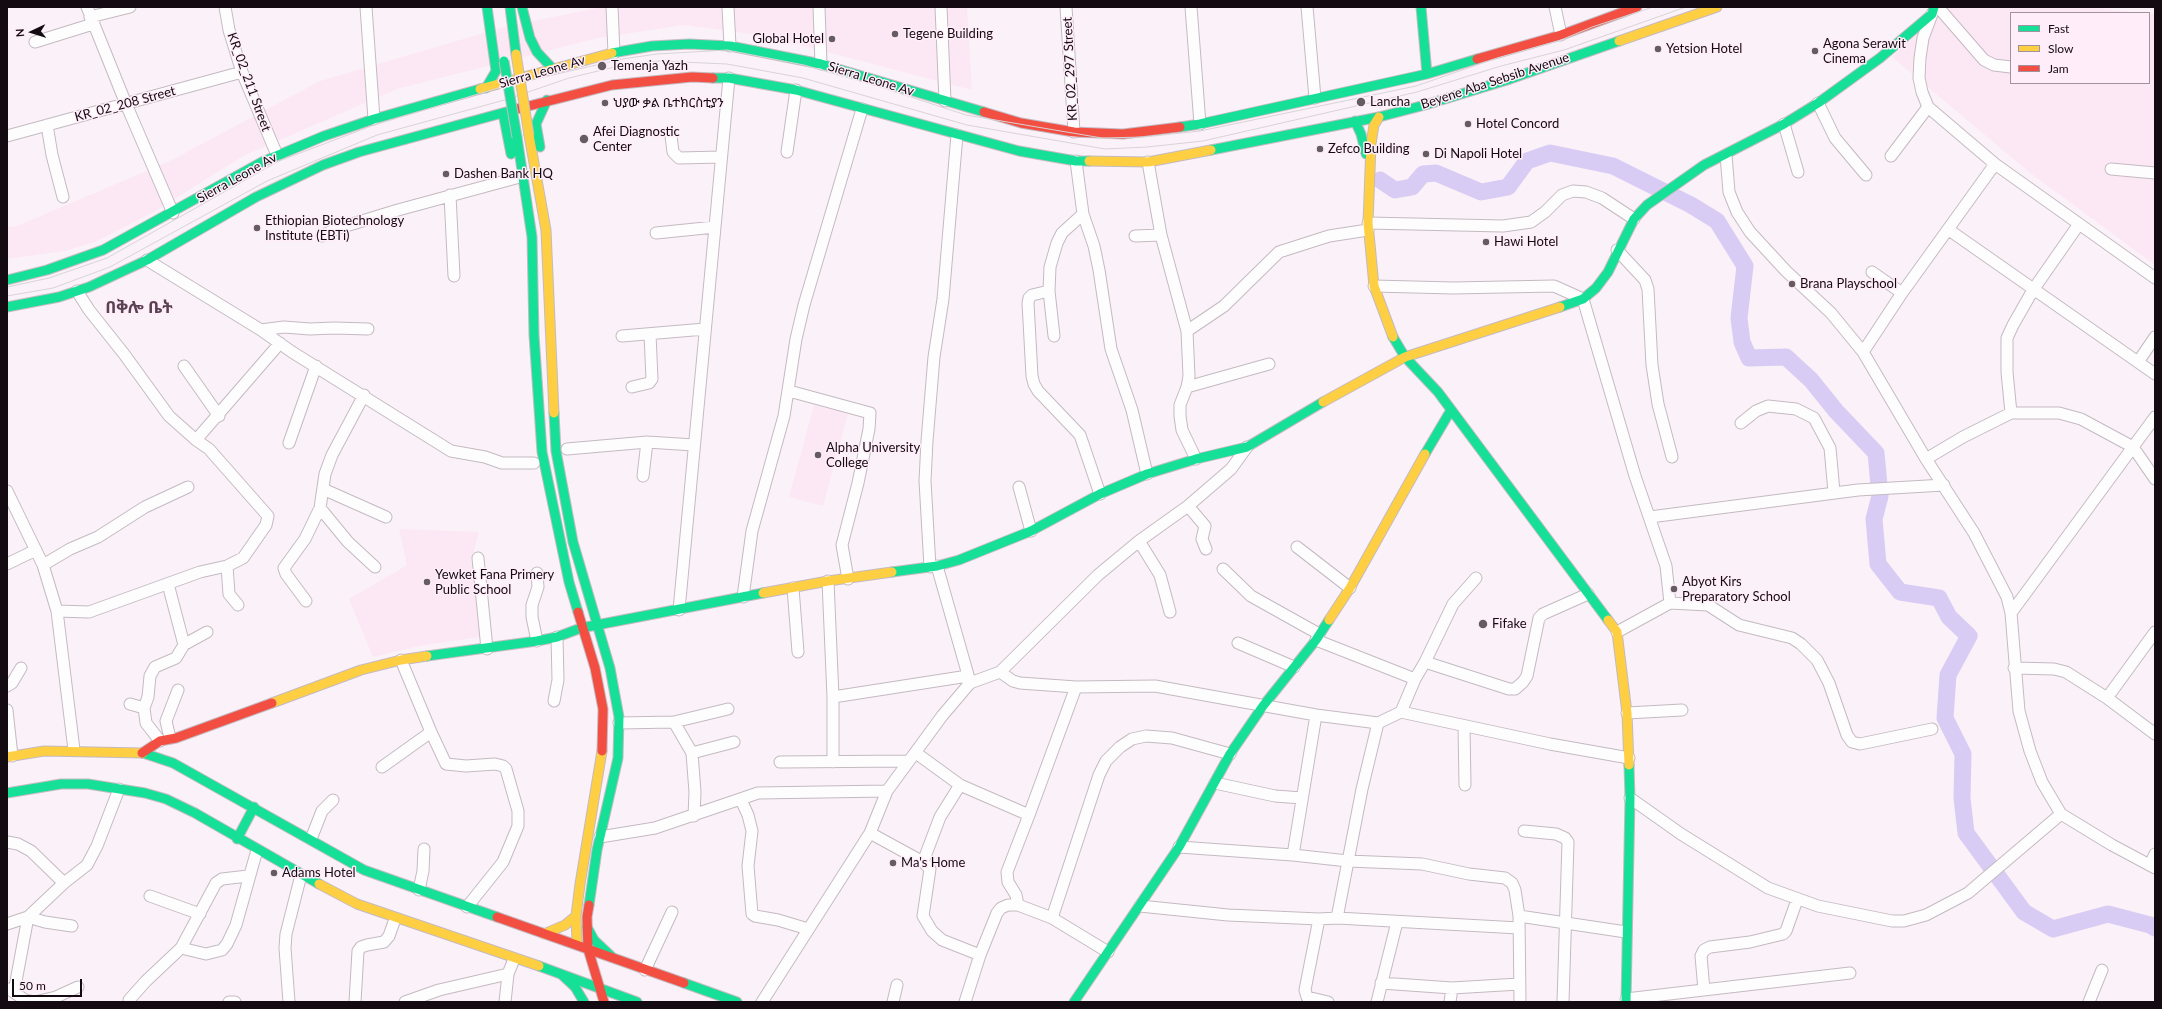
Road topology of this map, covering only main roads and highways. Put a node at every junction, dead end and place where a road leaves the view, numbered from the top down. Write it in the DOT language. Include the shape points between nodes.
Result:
graph roads {
  1 [pos="487,7"];
  2 [pos="494,7"];
  3 [pos="510,7"];
  4 [pos="522,7"];
  5 [pos="1421,7"];
  6 [pos="1637,7"];
  7 [pos="1717,7"];
  8 [pos="1935,9"];
  9 [pos="552,68"];
  10 [pos="1428,74"];
  11 [pos="486,88"];
  12 [pos="547,100"];
  13 [pos="502,113"];
  14 [pos="1379,117"];
  15 [pos="1356,121"];
  16 [pos="1200,124"];
  17 [pos="1199,153"];
  18 [pos="1369,169"];
  19 [pos="7,280"];
  20 [pos="7,307"];
  21 [pos="1405,357"];
  22 [pos="527,372"];
  23 [pos="1451,410"];
  24 [pos="564,420"];
  25 [pos="572,483"];
  26 [pos="574,496"];
  27 [pos="548,531"];
  28 [pos="585,546"];
  29 [pos="569,582"];
  30 [pos="586,585"];
  31 [pos="596,625"];
  32 [pos="581,628"];
  33 [pos="170,743"];
  34 [pos="142,753"];
  35 [pos="9,757"];
  36 [pos="173,763"];
  37 [pos="7,793"];
  38 [pos="254,807"];
  39 [pos="237,838"];
  40 [pos="576,916"];
  41 [pos="587,927"];
  42 [pos="544,934"];
  43 [pos="577,944"];
  44 [pos="588,948"];
  45 [pos="612,957"];
  46 [pos="580,960"];
  47 [pos="561,974"];
  48 [pos="585,979"];
  49 [pos="598,988"];
  50 [pos="585,1001"];
  51 [pos="632,1001"];
  52 [pos="1626,1001"];
  53 [pos="604,1002"];
  54 [pos="737,1002"];
  55 [pos="1074,1002"];
  1 -- 11 [label="main road" via="496,71"];
  2 -- 29 [label="main road, bridge" via="532,237 534,335 542,452"];
  3 -- 30 [label="main road, bridge" via="546,230 556,451 573,542"];
  4 -- 9 [label="main road" via="530,38 537,52"];
  5 -- 10 [label="main road"];
  6 -- 10 [label="main road, Beyene Aba Sebsib Avenue" via="1561,35"];
  7 -- 14 [label="main road, Beyene Aba Sebsib Avenue" via="1507,80"];
  8 -- 21 [label="main road" via="1880,58 1818,103 1784,124 1704,164 1647,205 1634,219 1608,272 1596,288 1583,298"];
  9 -- 11 [label="main road, Sierra Leone Av"];
  9 -- 16 [label="main road, Sierra Leone Av" via="652,46 730,46 821,64 1021,122 1074,132 1123,134"];
  10 -- 16 [label="main road, Beyene Aba Sebsib Avenue"];
  11 -- 19 [label="main road, Sierra Leone Av" via="374,119 324,136 277,155 103,250 78,261"];
  12 -- 13 [label="main road, Sierra Leone Av"];
  12 -- 17 [label="main road, Sierra Leone Av" via="585,90 656,80 692,77 729,78 796,90 1019,151 1076,162 1148,162"];
  12 -- 24 [label="main road" via="536,124 554,230 556,344"];
  13 -- 20 [label="main road, Sierra Leone Av" via="359,152 323,165 256,197 147,260 77,292"];
  13 -- 22 [label="main road" via="524,220"];
  14 -- 15 [label="main road, Beyene Aba Sebsib Avenue"];
  14 -- 18 [label="main road" via="1372,134"];
  15 -- 17 [label="main road, Beyene Aba Sebsib Avenue"];
  15 -- 18 [label="main road" via="1365,145"];
  18 -- 21 [label="main road" via="1368,227 1374,286 1390,331"];
  21 -- 23 [label="main road"];
  21 -- 31 [label="main road" via="1326,400 1247,448 1196,459 1147,474 1100,494 1031,531 978,553 933,567 828,581"];
  23 -- 52 [label="main road" via="1617,632 1627,713 1630,798"];
  23 -- 55 [label="main road" via="1350,588 1230,754 1179,847"];
  25 -- 26 [label="main road"];
  27 -- 29 [label="main road" via="559,566"];
  28 -- 30 [label="main road" via="589,569"];
  29 -- 32 [label="main road"];
  30 -- 31 [label="main road"];
  31 -- 32 [label="main road"];
  31 -- 41 [label="main road" via="610,668 619,723 618,758 591,886"];
  32 -- 33 [label="main road" via="537,641 401,660 361,670"];
  32 -- 40 [label="main road" via="595,668 603,709 604,741"];
  33 -- 34 [label="main road"];
  33 -- 36 [label="main road"];
  34 -- 35 [label="main road" via="74,750 44,751"];
  34 -- 36 [label="main road"];
  36 -- 38 [label="main road"];
  37 -- 39 [label="main road" via="60,784 88,784 145,793 195,813"];
  38 -- 39 [label="main road"];
  38 -- 42 [label="main road" via="364,870"];
  39 -- 47 [label="main road" via="357,904"];
  40 -- 42 [label="main road" via="565,926"];
  40 -- 43 [label="main road"];
  41 -- 44 [label="main road"];
  41 -- 45 [label="main road" via="594,940"];
  42 -- 43 [label="main road"];
  43 -- 44 [label="main road"];
  43 -- 46 [label="main road"];
  44 -- 45 [label="main road"];
  44 -- 49 [label="main road"];
  45 -- 54 [label="main road"];
  47 -- 48 [label="main road"];
  47 -- 50 [label="main road"];
  48 -- 49 [label="main road"];
  48 -- 50 [label="main road"];
  49 -- 51 [label="main road"];
  49 -- 53 [label="main road"];
}
